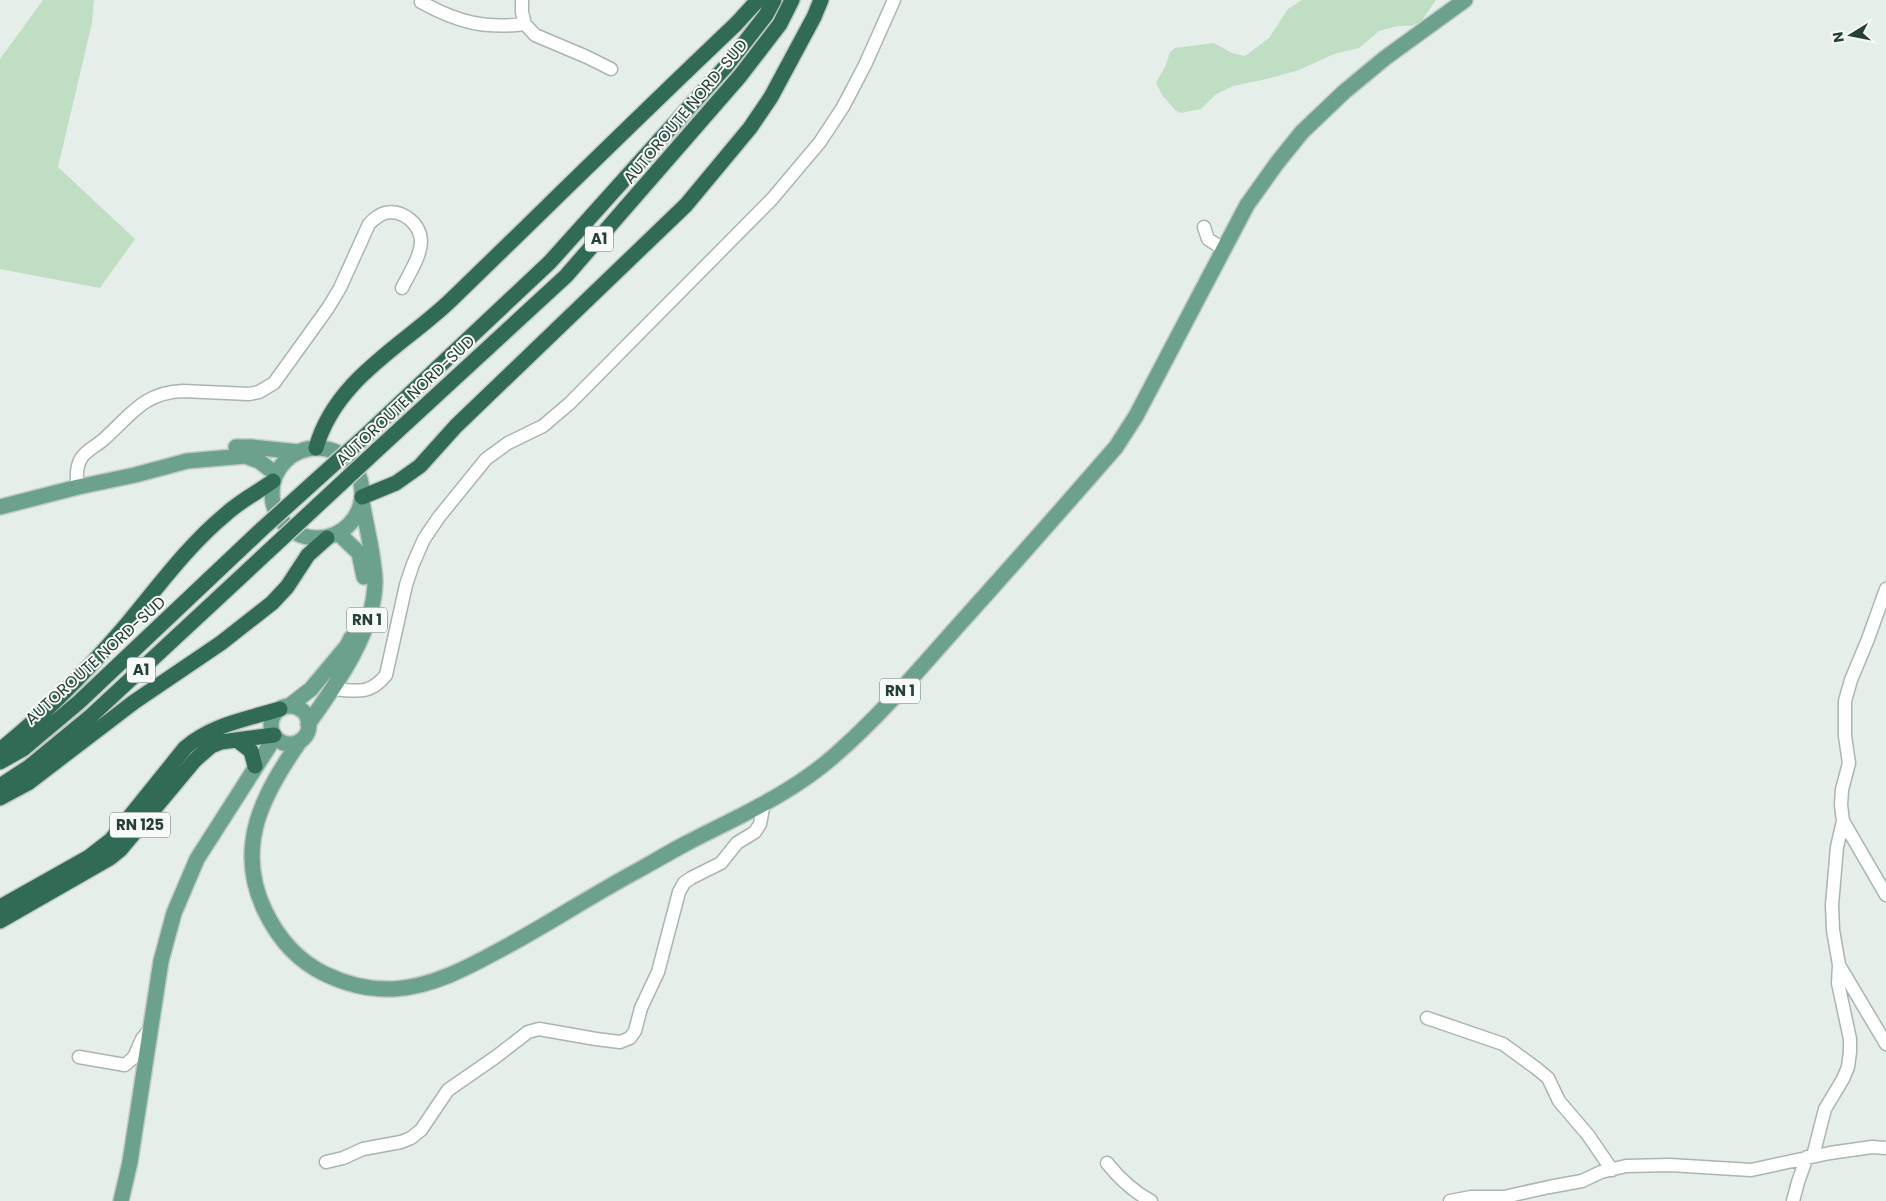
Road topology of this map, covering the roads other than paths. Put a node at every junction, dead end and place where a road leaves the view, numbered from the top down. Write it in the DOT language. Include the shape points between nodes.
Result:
graph roads {
  1 [pos="522,0"];
  2 [pos="758,0"];
  3 [pos="774,0"];
  4 [pos="792,0"];
  5 [pos="821,0"];
  6 [pos="894,0"];
  7 [pos="1465,0"];
  8 [pos="421,2"];
  9 [pos="526,24"];
  10 [pos="611,69"];
  11 [pos="1204,227"];
  12 [pos="1223,249"];
  13 [pos="402,288"];
  14 [pos="326,421"];
  15 [pos="316,448"];
  16 [pos="293,452"];
  17 [pos="275,478"];
  18 [pos="78,487"];
  19 [pos="362,499"];
  20 [pos="0,507"];
  21 [pos="333,536"];
  22 [pos="1886,590"];
  23 [pos="334,689"];
  24 [pos="284,708"];
  25 [pos="308,724"];
  26 [pos="237,740"];
  27 [pos="283,740"];
  28 [pos="0,750"];
  29 [pos="0,762"];
  30 [pos="255,766"];
  31 [pos="0,786"];
  32 [pos="0,798"];
  33 [pos="764,803"];
  34 [pos="1843,821"];
  35 [pos="1886,895"];
  36 [pos="0,907"];
  37 [pos="0,921"];
  38 [pos="1839,965"];
  39 [pos="1427,1018"];
  40 [pos="150,1029"];
  41 [pos="1886,1044"];
  42 [pos="79,1057"];
  43 [pos="1886,1148"];
  44 [pos="1810,1156"];
  45 [pos="326,1162"];
  46 [pos="1107,1163"];
  47 [pos="1612,1170"];
  48 [pos="1504,1199"];
  49 [pos="121,1201"];
  50 [pos="1151,1201"];
  51 [pos="1450,1201"];
  52 [pos="1793,1201"];
  1 -- 9 [label="street"];
  2 -- 14 [label="highway" via="438,312 358,378"];
  3 -- 29 [label="highway, AUTOROUTE NORD-SUD / A1, bridge" via="727,65 550,262 79,702 22,749"];
  4 -- 31 [label="highway, AUTOROUTE NORD-SUD / A1, bridge" via="780,24 740,76 566,276 91,716 29,767"];
  5 -- 19 [label="highway" via="772,97 686,204 456,426 420,466 396,483"];
  6 -- 23 [label="street" via="866,65 820,142 772,199 570,403 543,426 508,443 486,459 424,539 406,585 386,675 380,683 365,691"];
  7 -- 12 [label="main road, RN 1" via="1385,58 1302,132 1247,205"];
  8 -- 9 [label="street" via="472,24"];
  9 -- 10 [label="street" via="535,35"];
  11 -- 12 [label="street" via="1208,239"];
  12 -- 33 [label="main road, RN 1" via="1136,416 1116,447 887,705 833,757"];
  13 -- 18 [label="street" via="420,249 421,239 413,222 405,216 385,213 369,224 340,288 274,383 249,394 178,391 150,398 82,457 77,472"];
  14 -- 15 [label="highway"];
  14 -- 16 [label="main road"];
  15 -- 16 [label="main road"];
  15 -- 19 [label="main road" via="340,454 353,466 360,481"];
  16 -- 17 [label="main road"];
  16 -- 18 [label="main road" via="243,446 191,451"];
  17 -- 18 [label="main road" via="260,461 235,455 187,461 135,476"];
  17 -- 21 [label="main road" via="274,507 287,528 310,538"];
  17 -- 28 [label="highway" via="218,521 67,691"];
  18 -- 20 [label="main road"];
  19 -- 21 [label="main road" via="354,520"];
  19 -- 23 [label="main road, RN 1" via="373,567 372,606 357,646"];
  21 -- 24 [label="main road, RN 1" via="354,547 362,560 364,591 358,621 347,646 327,671 311,689"];
  21 -- 32 [label="highway" via="308,555 272,603 28,783"];
  22 -- 34 [label="street" via="1845,701 1844,736 1849,763 1842,790"];
  23 -- 25 [label="main road, RN 1"];
  24 -- 25 [label="main road" via="302,711"];
  24 -- 27 [label="main road" via="272,721"];
  24 -- 36 [label="highway" via="214,729 194,740 111,840 89,857"];
  25 -- 27 [label="main road" via="306,734"];
  26 -- 27 [label="highway, RN 125"];
  26 -- 30 [label="highway" via="251,751"];
  26 -- 37 [label="highway, RN 125" via="221,742 203,752 110,858"];
  27 -- 30 [label="main road"];
  27 -- 33 [label="main road, RN 1" via="280,770 260,809 252,844 260,901 270,922 301,959 339,981 363,987 391,989 417,986 481,961 627,876"];
  30 -- 40 [label="main road" via="197,859 183,889 161,961"];
  33 -- 45 [label="street" via="755,832 737,843 721,863 684,883 658,972 630,1038 620,1042 539,1029 528,1032 448,1090 421,1130 411,1138"];
  34 -- 35 [label="street"];
  34 -- 38 [label="street" via="1837,847 1832,905"];
  38 -- 41 [label="street"];
  38 -- 44 [label="street" via="1838,983 1850,1039 1848,1067 1844,1080 1825,1109"];
  39 -- 47 [label="street" via="1503,1044 1536,1068 1548,1078 1559,1101"];
  40 -- 42 [label="street" via="134,1057 125,1065"];
  40 -- 49 [label="main road"];
  43 -- 44 [label="street"];
  44 -- 47 [label="street" via="1751,1170 1670,1165 1626,1166"];
  44 -- 52 [label="street"];
  46 -- 50 [label="street" via="1115,1174"];
  47 -- 48 [label="street" via="1582,1181 1549,1186"];
  48 -- 51 [label="street" via="1471,1197"];
}
